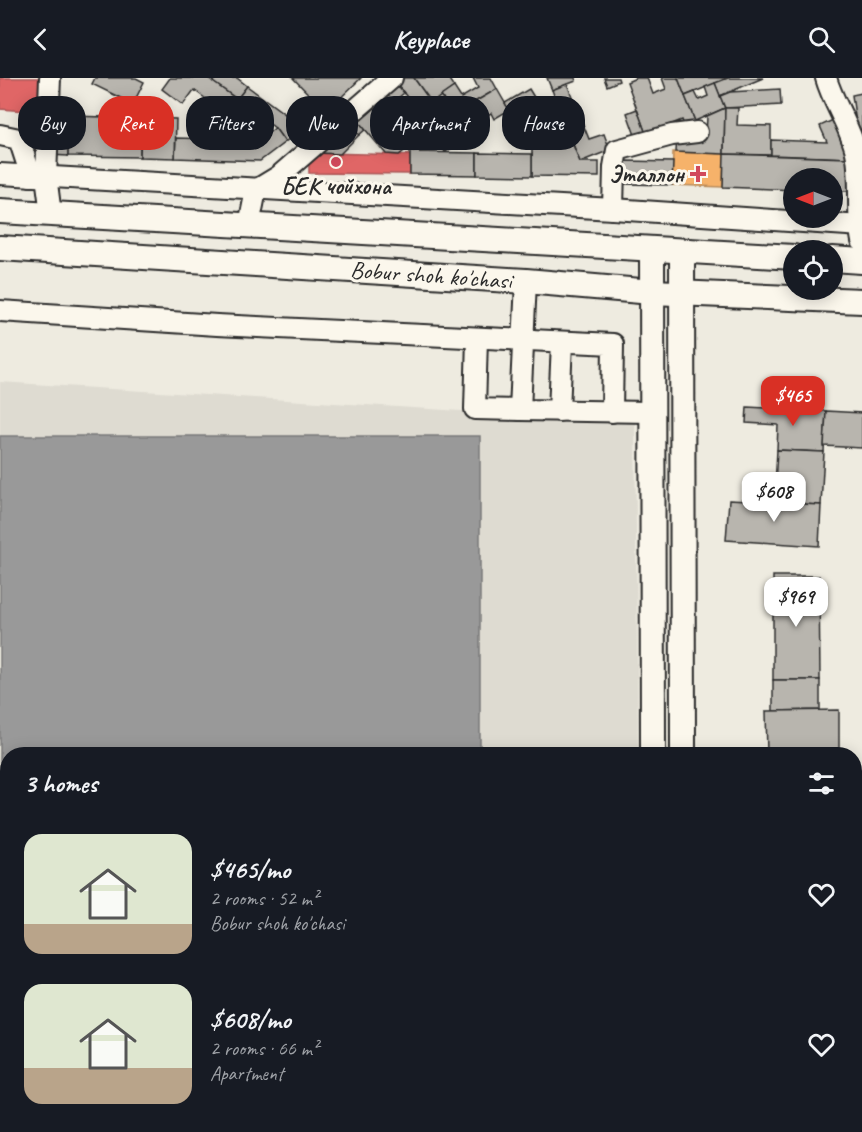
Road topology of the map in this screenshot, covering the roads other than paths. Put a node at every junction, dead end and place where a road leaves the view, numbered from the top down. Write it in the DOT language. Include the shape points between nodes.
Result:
graph roads {
  1 [pos="50,78"];
  2 [pos="392,78"];
  3 [pos="826,78"];
  4 [pos="697,132"];
  5 [pos="0,135"];
  6 [pos="0,174"];
  7 [pos="38,176"];
  8 [pos="256,190"];
  9 [pos="613,209"];
  10 [pos="0,212"];
  11 [pos="51,214"];
  12 [pos="249,225"];
  13 [pos="861,231"];
  14 [pos="0,248"];
  15 [pos="652,250"];
  16 [pos="682,252"];
  17 [pos="783,257"];
  18 [pos="843,260"];
  19 [pos="862,261"];
  20 [pos="526,281"];
  21 [pos="652,292"];
  22 [pos="682,294"];
  23 [pos="862,301"];
  24 [pos="0,311"];
  25 [pos="477,338"];
  26 [pos="523,340"];
  27 [pos="562,342"];
  28 [pos="520,410"];
  29 [pos="558,411"];
  30 [pos="612,412"];
  31 [pos="651,412"];
  32 [pos="653,747"];
  33 [pos="683,747"];
  1 -- 7 [label="street"];
  2 -- 8 [label="street" via="279,176"];
  3 -- 13 [label="street" via="856,153"];
  4 -- 9 [label="street" via="617,150"];
  5 -- 7 [label="street" via="19,140"];
  6 -- 7 [label="street"];
  7 -- 8 [label="street"];
  7 -- 11 [label="street"];
  8 -- 9 [label="street"];
  8 -- 12 [label="street"];
  9 -- 13 [label="street"];
  10 -- 11 [label="main road, Bobur shoh ko'chasi"];
  11 -- 12 [label="main road, Bobur shoh ko'chasi"];
  12 -- 15 [label="main road, Bobur shoh ko'chasi"];
  14 -- 20 [label="main road, Bobur shoh ko'chasi"];
  15 -- 16 [label="main road, Bobur shoh ko'chasi"];
  15 -- 21 [label="main road"];
  16 -- 17 [label="main road, Bobur shoh ko'chasi"];
  16 -- 22 [label="main road"];
  18 -- 19 [label="main road"];
  20 -- 21 [label="main road, Bobur shoh ko'chasi"];
  20 -- 26 [label="street"];
  21 -- 22 [label="main road, Bobur shoh ko'chasi"];
  21 -- 31 [label="main road"];
  22 -- 23 [label="main road, Bobur shoh ko'chasi"];
  22 -- 33 [label="main road"];
  24 -- 25 [label="street"];
  25 -- 26 [label="street"];
  25 -- 28 [label="street" via="475,409"];
  26 -- 27 [label="street"];
  26 -- 28 [label="street"];
  27 -- 29 [label="street"];
  27 -- 30 [label="street" via="613,344"];
  28 -- 29 [label="street"];
  29 -- 30 [label="street"];
  30 -- 31 [label="street"];
  31 -- 32 [label="main road"];
}
